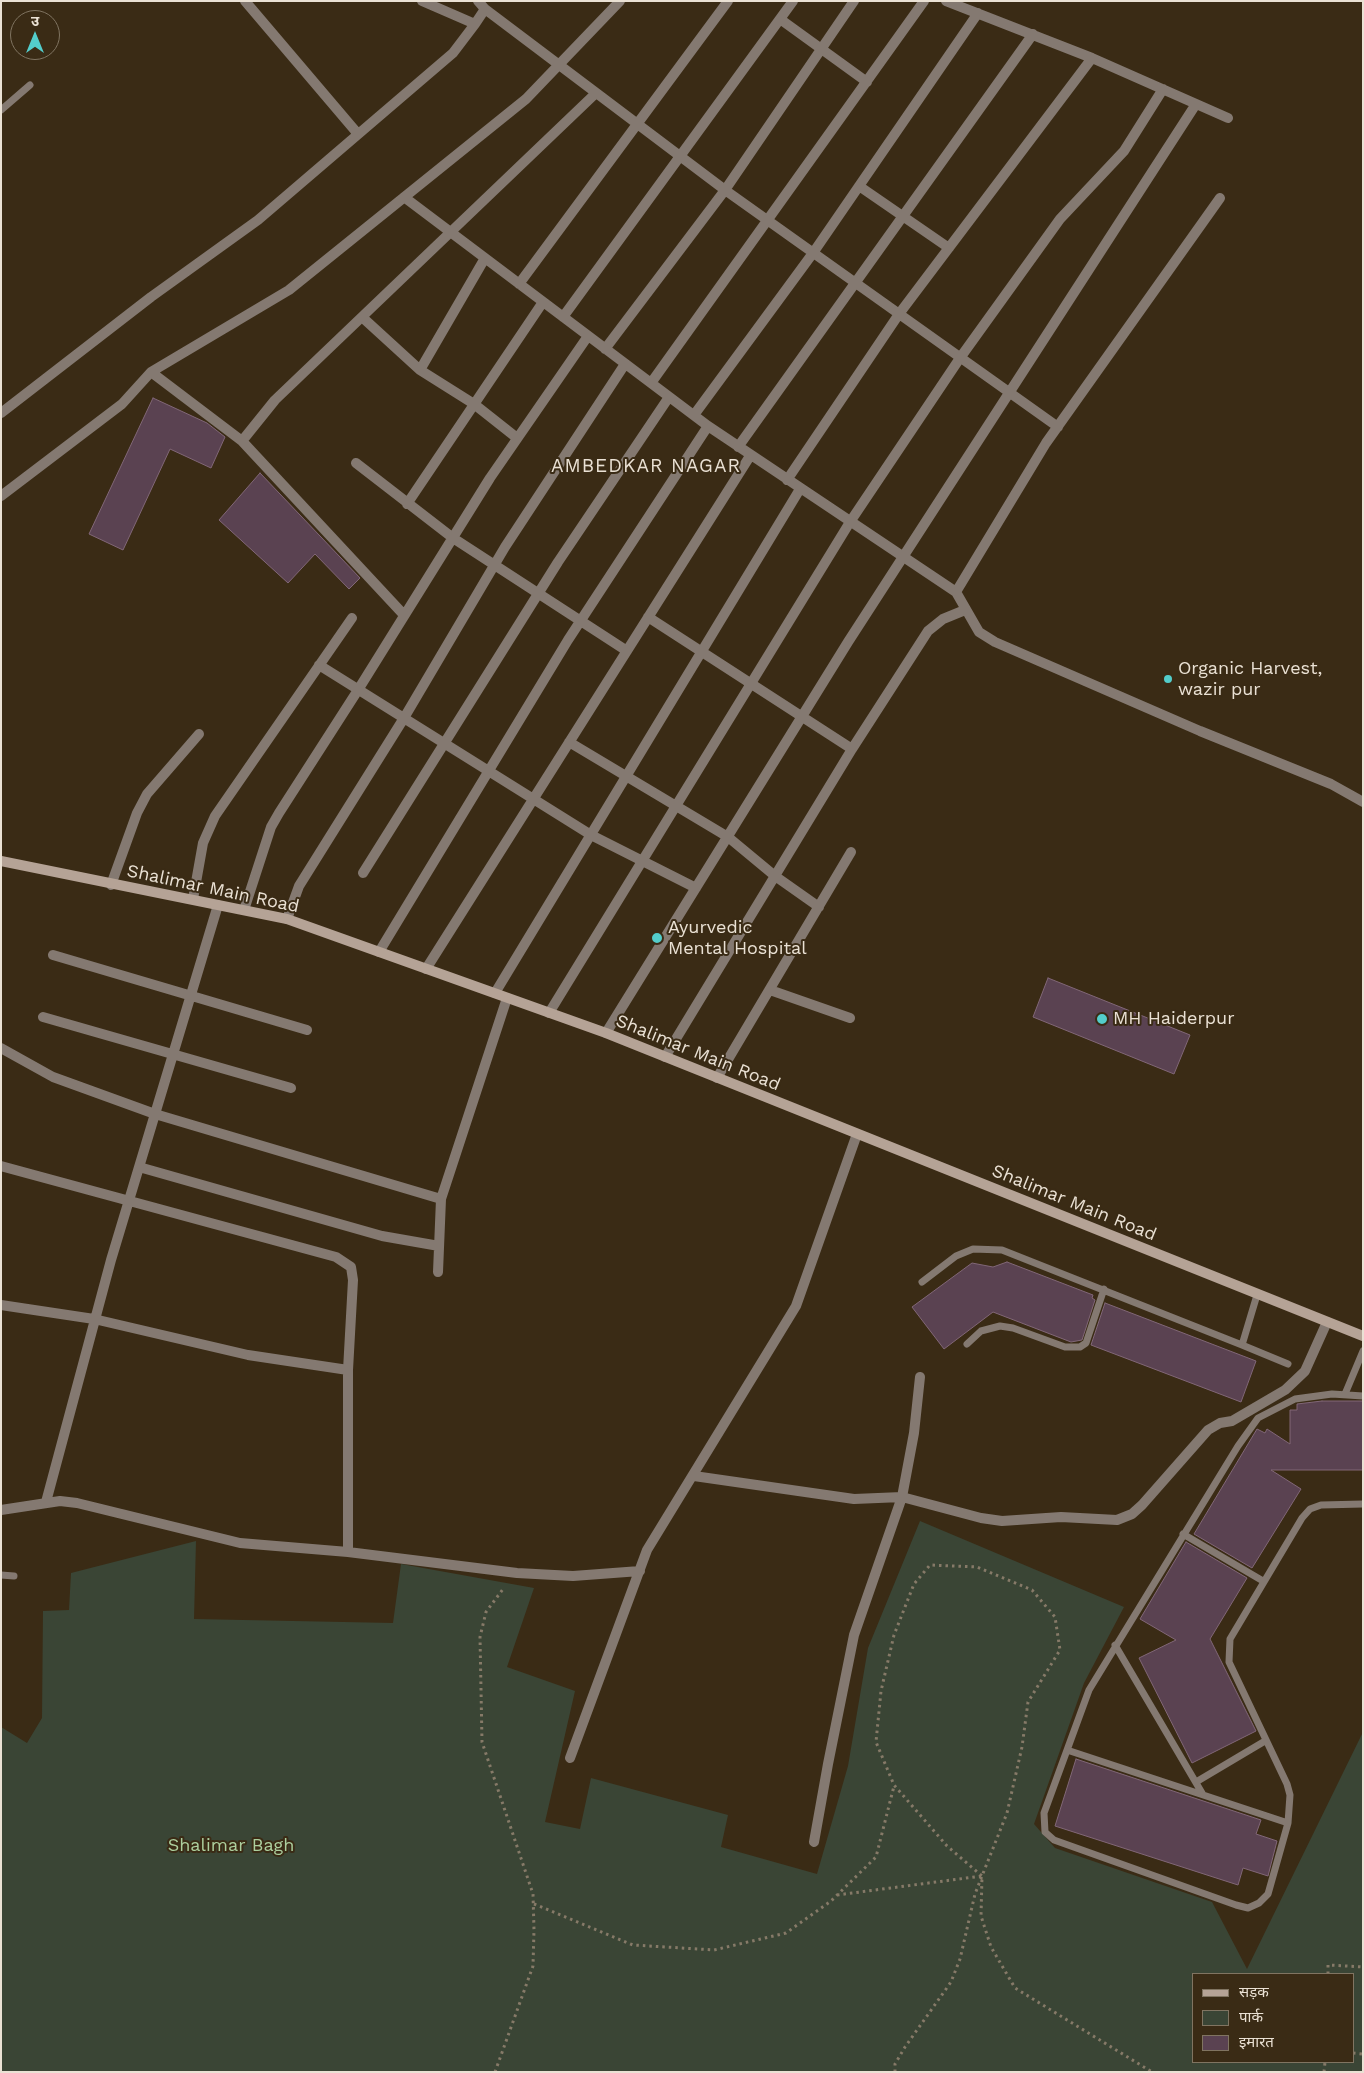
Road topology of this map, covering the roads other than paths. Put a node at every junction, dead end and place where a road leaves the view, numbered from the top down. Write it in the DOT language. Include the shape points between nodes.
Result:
graph roads {
  1 [pos="245,1"];
  2 [pos="422,1"];
  3 [pos="478,1"];
  4 [pos="728,1"];
  5 [pos="793,1"];
  6 [pos="854,1"];
  7 [pos="924,1"];
  8 [pos="946,1"];
  9 [pos="619,2"];
  10 [pos="485,10"];
  11 [pos="978,13"];
  12 [pos="780,20"];
  13 [pos="476,24"];
  14 [pos="1033,34"];
  15 [pos="820,50"];
  16 [pos="1092,58"];
  17 [pos="559,64"];
  18 [pos="866,82"];
  19 [pos="30,85"];
  20 [pos="1162,89"];
  21 [pos="596,93"];
  22 [pos="1196,104"];
  23 [pos="1,110"];
  24 [pos="1228,118"];
  25 [pos="638,124"];
  26 [pos="358,134"];
  27 [pos="680,156"];
  28 [pos="859,186"];
  29 [pos="726,190"];
  30 [pos="404,197"];
  31 [pos="1220,198"];
  32 [pos="903,217"];
  33 [pos="768,221"];
  34 [pos="450,232"];
  35 [pos="949,248"];
  36 [pos="813,253"];
  37 [pos="485,258"];
  38 [pos="856,283"];
  39 [pos="519,284"];
  40 [pos="543,302"];
  41 [pos="899,314"];
  42 [pos="362,317"];
  43 [pos="563,317"];
  44 [pos="588,336"];
  45 [pos="605,349"];
  46 [pos="960,358"];
  47 [pos="625,364"];
  48 [pos="420,370"];
  49 [pos="151,372"];
  50 [pos="650,383"];
  51 [pos="1009,393"];
  52 [pos="669,397"];
  53 [pos="474,404"];
  54 [pos="1,413"];
  55 [pos="694,415"];
  56 [pos="708,426"];
  57 [pos="1058,427"];
  58 [pos="517,438"];
  59 [pos="242,441"];
  60 [pos="738,448"];
  61 [pos="750,456"];
  62 [pos="356,463"];
  63 [pos="787,480"];
  64 [pos="800,489"];
  65 [pos="1,496"];
  66 [pos="406,504"];
  67 [pos="850,522"];
  68 [pos="453,538"];
  69 [pos="903,557"];
  70 [pos="494,565"];
  71 [pos="956,592"];
  72 [pos="539,594"];
  73 [pos="965,610"];
  74 [pos="404,616"];
  75 [pos="648,617"];
  76 [pos="352,618"];
  77 [pos="581,622"];
  78 [pos="627,651"];
  79 [pos="701,652"];
  80 [pos="319,665"];
  81 [pos="751,684"];
  82 [pos="358,690"];
  83 [pos="802,717"];
  84 [pos="404,718"];
  85 [pos="199,734"];
  86 [pos="569,742"];
  87 [pos="445,744"];
  88 [pos="852,749"];
  89 [pos="489,772"];
  90 [pos="626,776"];
  91 [pos="533,799"];
  92 [pos="1363,802"];
  93 [pos="676,806"];
  94 [pos="591,835"];
  95 [pos="728,837"];
  96 [pos="852,852"];
  97 [pos="642,861"];
  98 [pos="2,862"];
  99 [pos="363,873"];
  100 [pos="775,876"];
  101 [pos="111,884"];
  102 [pos="696,888"];
  103 [pos="192,899"];
  104 [pos="218,904"];
  105 [pos="819,907"];
  106 [pos="244,910"];
  107 [pos="287,919"];
  108 [pos="379,952"];
  109 [pos="54,955"];
  110 [pos="426,969"];
  111 [pos="770,990"];
  112 [pos="495,993"];
  113 [pos="190,995"];
  114 [pos="507,998"];
  115 [pos="549,1013"];
  116 [pos="43,1017"];
  117 [pos="850,1018"];
  118 [pos="307,1030"];
  119 [pos="606,1033"];
  120 [pos="2,1052"];
  121 [pos="173,1054"];
  122 [pos="665,1057"];
  123 [pos="717,1078"];
  124 [pos="291,1088"];
  125 [pos="154,1114"];
  126 [pos="857,1134"];
  127 [pos="1,1166"];
  128 [pos="139,1167"];
  129 [pos="440,1199"];
  130 [pos="128,1202"];
  131 [pos="439,1246"];
  132 [pos="438,1272"];
  133 [pos="922,1282"];
  134 [pos="1104,1289"];
  135 [pos="1257,1295"];
  136 [pos="1,1305"];
  137 [pos="94,1319"];
  138 [pos="1327,1322"];
  139 [pos="1363,1336"];
  140 [pos="967,1344"];
  141 [pos="1242,1345"];
  142 [pos="1363,1351"];
  143 [pos="1288,1364"];
  144 [pos="348,1370"];
  145 [pos="920,1377"];
  146 [pos="1345,1394"];
  147 [pos="1363,1396"];
  148 [pos="694,1476"];
  149 [pos="902,1497"];
  150 [pos="46,1502"];
  151 [pos="1363,1504"];
  152 [pos="1,1510"];
  153 [pos="1183,1534"];
  154 [pos="348,1552"];
  155 [pos="640,1571"];
  156 [pos="1,1575"];
  157 [pos="14,1576"];
  158 [pos="1263,1581"];
  159 [pos="1114,1645"];
  160 [pos="1265,1741"];
  161 [pos="1067,1750"];
  162 [pos="570,1758"];
  163 [pos="1196,1782"];
  164 [pos="1202,1793"];
  165 [pos="1288,1823"];
  166 [pos="814,1842"];
  1 -- 26 [label="street"];
  2 -- 13 [label="street"];
  3 -- 10 [label="street"];
  4 -- 25 [label="street"];
  5 -- 12 [label="street"];
  6 -- 15 [label="street"];
  7 -- 18 [label="street"];
  8 -- 11 [label="street"];
  9 -- 17 [label="street"];
  10 -- 13 [label="street"];
  10 -- 17 [label="street"];
  11 -- 14 [label="street"];
  11 -- 28 [label="street"];
  12 -- 15 [label="street"];
  12 -- 27 [label="street"];
  13 -- 26 [label="street" via="453,53"];
  14 -- 16 [label="street"];
  14 -- 32 [label="street"];
  15 -- 18 [label="street"];
  15 -- 29 [label="street"];
  16 -- 20 [label="street"];
  16 -- 35 [label="street"];
  17 -- 21 [label="street"];
  17 -- 30 [label="street" via="526,98"];
  18 -- 33 [label="street"];
  19 -- 23 [label="lane"];
  20 -- 22 [label="street"];
  20 -- 46 [label="street" via="1124,151 1060,219"];
  21 -- 25 [label="street"];
  21 -- 34 [label="street"];
  22 -- 24 [label="street"];
  22 -- 51 [label="street"];
  25 -- 27 [label="street"];
  25 -- 39 [label="street"];
  26 -- 54 [label="street" via="258,220 151,297"];
  27 -- 29 [label="street"];
  27 -- 43 [label="street"];
  28 -- 32 [label="street"];
  28 -- 36 [label="street"];
  29 -- 33 [label="street"];
  29 -- 45 [label="street"];
  30 -- 34 [label="street"];
  30 -- 49 [label="street" via="289,290"];
  31 -- 57 [label="street"];
  32 -- 35 [label="street"];
  32 -- 38 [label="street"];
  33 -- 36 [label="street"];
  33 -- 50 [label="street"];
  34 -- 37 [label="street"];
  34 -- 42 [label="street"];
  35 -- 41 [label="street"];
  36 -- 38 [label="street"];
  36 -- 55 [label="street"];
  37 -- 39 [label="street"];
  37 -- 48 [label="street"];
  38 -- 41 [label="street"];
  38 -- 60 [label="street"];
  39 -- 40 [label="street"];
  40 -- 43 [label="street"];
  40 -- 53 [label="street"];
  41 -- 46 [label="street"];
  41 -- 63 [label="street"];
  42 -- 48 [label="street"];
  42 -- 59 [label="street" via="275,400"];
  43 -- 44 [label="street"];
  44 -- 45 [label="street"];
  44 -- 58 [label="street"];
  45 -- 47 [label="street"];
  46 -- 51 [label="street"];
  46 -- 67 [label="street"];
  47 -- 50 [label="street"];
  47 -- 70 [label="street"];
  48 -- 53 [label="street"];
  49 -- 59 [label="street"];
  49 -- 65 [label="street" via="122,404"];
  50 -- 52 [label="street"];
  51 -- 57 [label="street"];
  51 -- 69 [label="street"];
  52 -- 55 [label="street"];
  52 -- 72 [label="street"];
  53 -- 58 [label="street"];
  53 -- 66 [label="street"];
  55 -- 56 [label="street"];
  56 -- 60 [label="street"];
  56 -- 77 [label="street"];
  57 -- 71 [label="street"];
  58 -- 68 [label="street"];
  59 -- 74 [label="street"];
  60 -- 61 [label="street"];
  61 -- 63 [label="street"];
  61 -- 75 [label="street"];
  62 -- 66 [label="street"];
  63 -- 64 [label="street"];
  64 -- 67 [label="street"];
  64 -- 79 [label="street"];
  66 -- 68 [label="street"];
  67 -- 69 [label="street"];
  67 -- 81 [label="street"];
  68 -- 70 [label="street"];
  68 -- 74 [label="street"];
  69 -- 71 [label="street"];
  69 -- 83 [label="street"];
  70 -- 72 [label="street"];
  70 -- 84 [label="street"];
  71 -- 73 [label="street"];
  72 -- 77 [label="street"];
  72 -- 87 [label="street"];
  73 -- 88 [label="street" via="943,619 928,631"];
  73 -- 92 [label="street" via="979,632 995,642 1331,784"];
  74 -- 82 [label="street"];
  75 -- 78 [label="street"];
  75 -- 79 [label="street"];
  76 -- 80 [label="street"];
  77 -- 78 [label="street"];
  77 -- 89 [label="street"];
  78 -- 86 [label="street"];
  79 -- 81 [label="street"];
  79 -- 90 [label="street"];
  80 -- 82 [label="street"];
  80 -- 103 [label="street" via="215,816 203,844"];
  81 -- 83 [label="street"];
  81 -- 93 [label="street"];
  82 -- 84 [label="street"];
  82 -- 106 [label="street" via="271,827"];
  83 -- 88 [label="street"];
  83 -- 95 [label="street"];
  84 -- 87 [label="street"];
  84 -- 107 [label="street" via="299,886"];
  85 -- 101 [label="street" via="147,794"];
  86 -- 90 [label="street"];
  86 -- 91 [label="street"];
  87 -- 89 [label="street"];
  87 -- 99 [label="street"];
  88 -- 100 [label="street"];
  89 -- 91 [label="street"];
  89 -- 108 [label="street"];
  90 -- 93 [label="street"];
  90 -- 94 [label="street"];
  91 -- 94 [label="street"];
  91 -- 110 [label="street"];
  93 -- 95 [label="street"];
  93 -- 97 [label="street"];
  94 -- 97 [label="street"];
  94 -- 112 [label="street"];
  95 -- 100 [label="street"];
  95 -- 102 [label="street"];
  96 -- 105 [label="street"];
  97 -- 102 [label="street"];
  97 -- 115 [label="street"];
  98 -- 101 [label="street, Shalimar Main Road"];
  100 -- 105 [label="street"];
  100 -- 122 [label="street"];
  101 -- 103 [label="street, Shalimar Main Road"];
  102 -- 119 [label="street"];
  103 -- 104 [label="street, Shalimar Main Road"];
  104 -- 106 [label="street, Shalimar Main Road"];
  104 -- 113 [label="street"];
  105 -- 111 [label="street"];
  106 -- 107 [label="street, Shalimar Main Road"];
  107 -- 108 [label="street, Shalimar Main Road"];
  108 -- 110 [label="street, Shalimar Main Road"];
  109 -- 113 [label="street"];
  110 -- 112 [label="street, Shalimar Main Road"];
  111 -- 117 [label="street"];
  111 -- 123 [label="street"];
  112 -- 114 [label="street, Shalimar Main Road"];
  113 -- 118 [label="street"];
  113 -- 121 [label="street"];
  114 -- 115 [label="street, Shalimar Main Road"];
  114 -- 129 [label="street"];
  115 -- 119 [label="street, Shalimar Main Road"];
  116 -- 121 [label="street"];
  119 -- 122 [label="street, Shalimar Main Road"];
  120 -- 125 [label="street" via="53,1077"];
  121 -- 124 [label="street"];
  121 -- 125 [label="street"];
  122 -- 123 [label="street, Shalimar Main Road"];
  123 -- 126 [label="street, Shalimar Main Road"];
  125 -- 128 [label="street"];
  125 -- 129 [label="street"];
  126 -- 135 [label="street, Shalimar Main Road"];
  126 -- 148 [label="street" via="796,1306"];
  127 -- 130 [label="street"];
  128 -- 130 [label="street"];
  128 -- 131 [label="street" via="382,1236"];
  129 -- 131 [label="street"];
  130 -- 137 [label="street"];
  130 -- 144 [label="street" via="344,1261 351,1267 353,1280"];
  131 -- 132 [label="street"];
  133 -- 134 [label="lane" via="956,1256 973,1249 987,1248 1013,1253"];
  134 -- 140 [label="lane" via="1086,1343 1080,1347 1066,1347 1000,1326 981,1331"];
  134 -- 141 [label="lane"];
  135 -- 138 [label="street, Shalimar Main Road"];
  135 -- 141 [label="lane"];
  136 -- 137 [label="street"];
  137 -- 144 [label="street" via="248,1355"];
  137 -- 150 [label="street"];
  138 -- 139 [label="street, Shalimar Main Road"];
  138 -- 149 [label="street" via="1305,1371 1285,1390 1232,1421 1208,1430 1132,1514 1117,1520 1062,1517 1002,1521"];
  141 -- 143 [label="lane"];
  142 -- 146 [label="lane"];
  144 -- 154 [label="street"];
  145 -- 149 [label="street"];
  146 -- 147 [label="lane"];
  146 -- 153 [label="lane" via="1295,1399 1258,1418"];
  148 -- 149 [label="street" via="854,1499"];
  148 -- 155 [label="street" via="647,1550"];
  149 -- 166 [label="street" via="854,1635"];
  150 -- 152 [label="street"];
  150 -- 154 [label="street" via="77,1503 240,1543"];
  151 -- 158 [label="lane" via="1321,1505 1310,1509"];
  153 -- 158 [label="lane"];
  153 -- 159 [label="lane"];
  154 -- 155 [label="street" via="517,1573 573,1576"];
  155 -- 162 [label="street"];
  156 -- 157 [label="lane"];
  158 -- 160 [label="lane" via="1230,1639 1228,1652 1229,1662"];
  159 -- 161 [label="lane" via="1089,1690"];
  159 -- 163 [label="lane"];
  160 -- 163 [label="lane"];
  160 -- 165 [label="lane" via="1287,1784 1291,1808"];
  161 -- 164 [label="lane"];
  161 -- 165 [label="lane" via="1044,1813 1045,1832 1054,1840 1236,1905 1248,1908 1268,1894"];
  163 -- 164 [label="lane"];
  164 -- 165 [label="lane"];
}
